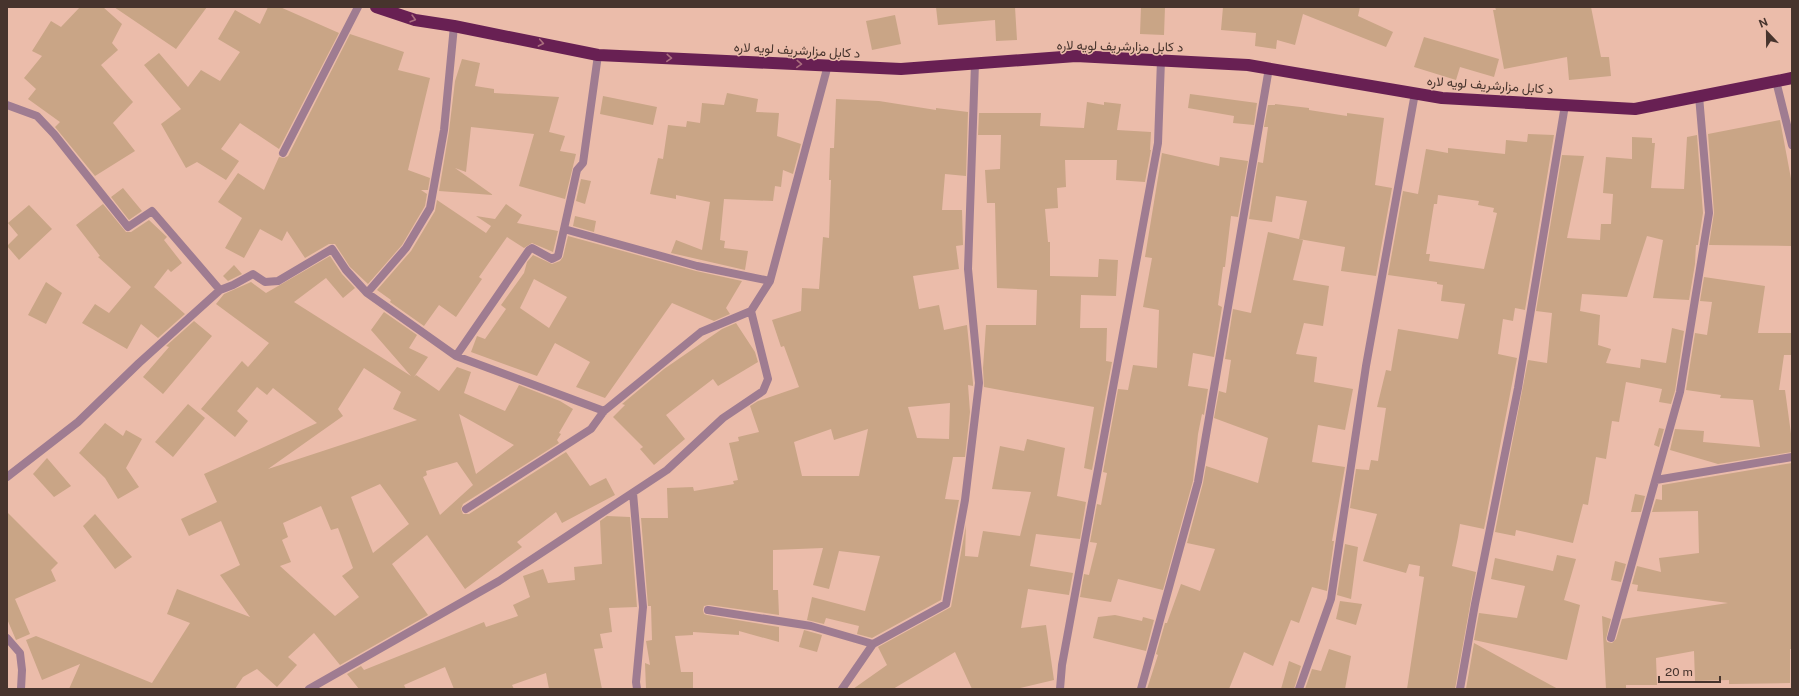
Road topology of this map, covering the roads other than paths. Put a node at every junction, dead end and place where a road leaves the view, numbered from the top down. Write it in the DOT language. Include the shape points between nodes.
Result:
graph roads {
  1 [pos="358,7"];
  2 [pos="376,7"];
  3 [pos="454,26"];
  4 [pos="598,54"];
  5 [pos="1161,60"];
  6 [pos="976,63"];
  7 [pos="828,65"];
  8 [pos="1269,68"];
  9 [pos="1792,78"];
  10 [pos="1776,81"];
  11 [pos="1415,93"];
  12 [pos="1699,96"];
  13 [pos="7,105"];
  14 [pos="1565,105"];
  15 [pos="1792,145"];
  16 [pos="283,153"];
  17 [pos="564,229"];
  18 [pos="770,281"];
  19 [pos="220,290"];
  20 [pos="367,293"];
  21 [pos="751,311"];
  22 [pos="456,356"];
  23 [pos="604,411"];
  24 [pos="1792,457"];
  25 [pos="7,477"];
  26 [pos="1656,480"];
  27 [pos="633,493"];
  28 [pos="466,509"];
  29 [pos="708,610"];
  30 [pos="7,638"];
  31 [pos="1611,638"];
  32 [pos="873,644"];
  33 [pos="21,689"];
  34 [pos="309,689"];
  35 [pos="637,689"];
  36 [pos="842,689"];
  37 [pos="1060,689"];
  38 [pos="1141,689"];
  39 [pos="1299,689"];
  40 [pos="1460,689"];
  1 -- 16 [label="street"];
  2 -- 3 [label="highway, د کابل مزارشریف لویه لاره, one-way" via="415,20"];
  3 -- 4 [label="highway, د کابل مزارشریف لویه لاره, one-way"];
  3 -- 20 [label="street" via="444,130 430,208 406,248"];
  4 -- 7 [label="highway, د کابل مزارشریف لویه لاره, one-way"];
  4 -- 17 [label="street" via="583,163 577,170"];
  5 -- 6 [label="highway, د کابل مزارشریف لویه لاره" via="1076,56"];
  5 -- 8 [label="highway, د کابل مزارشریف لویه لاره"];
  5 -- 37 [label="street" via="1158,143 1062,665"];
  6 -- 7 [label="highway, د کابل مزارشریف لویه لاره" via="901,69"];
  6 -- 32 [label="street" via="968,269 979,383 964,507 946,604"];
  7 -- 18 [label="street"];
  8 -- 11 [label="highway, د کابل مزارشریف لویه لاره"];
  8 -- 38 [label="street" via="1198,482"];
  9 -- 10 [label="highway, د کابل مزارشریف لویه لاره"];
  10 -- 12 [label="highway, د کابل مزارشریف لویه لاره"];
  10 -- 15 [label="street"];
  11 -- 14 [label="highway, د کابل مزارشریف لویه لاره" via="1442,98"];
  11 -- 39 [label="street" via="1366,366 1331,599"];
  12 -- 14 [label="highway, د کابل مزارشریف لویه لاره" via="1635,109"];
  12 -- 26 [label="street" via="1709,213 1680,392"];
  13 -- 19 [label="street" via="37,116 128,227 152,211"];
  14 -- 40 [label="street" via="1518,388"];
  17 -- 18 [label="street" via="697,266"];
  17 -- 22 [label="street" via="556,259 532,248 529,250"];
  18 -- 21 [label="street"];
  19 -- 20 [label="street" via="253,274 265,282 278,281 332,248 346,270"];
  19 -- 25 [label="street" via="78,422"];
  20 -- 22 [label="street"];
  21 -- 23 [label="street" via="701,332"];
  21 -- 27 [label="street" via="768,380 763,391 723,418 667,470"];
  22 -- 23 [label="street"];
  23 -- 28 [label="street" via="591,429"];
  24 -- 26 [label="street"];
  26 -- 31 [label="street"];
  27 -- 34 [label="street" via="499,581"];
  27 -- 35 [label="street" via="643,607"];
  29 -- 32 [label="street" via="811,626"];
  30 -- 33 [label="street" via="20,653"];
  32 -- 36 [label="street"];
}
